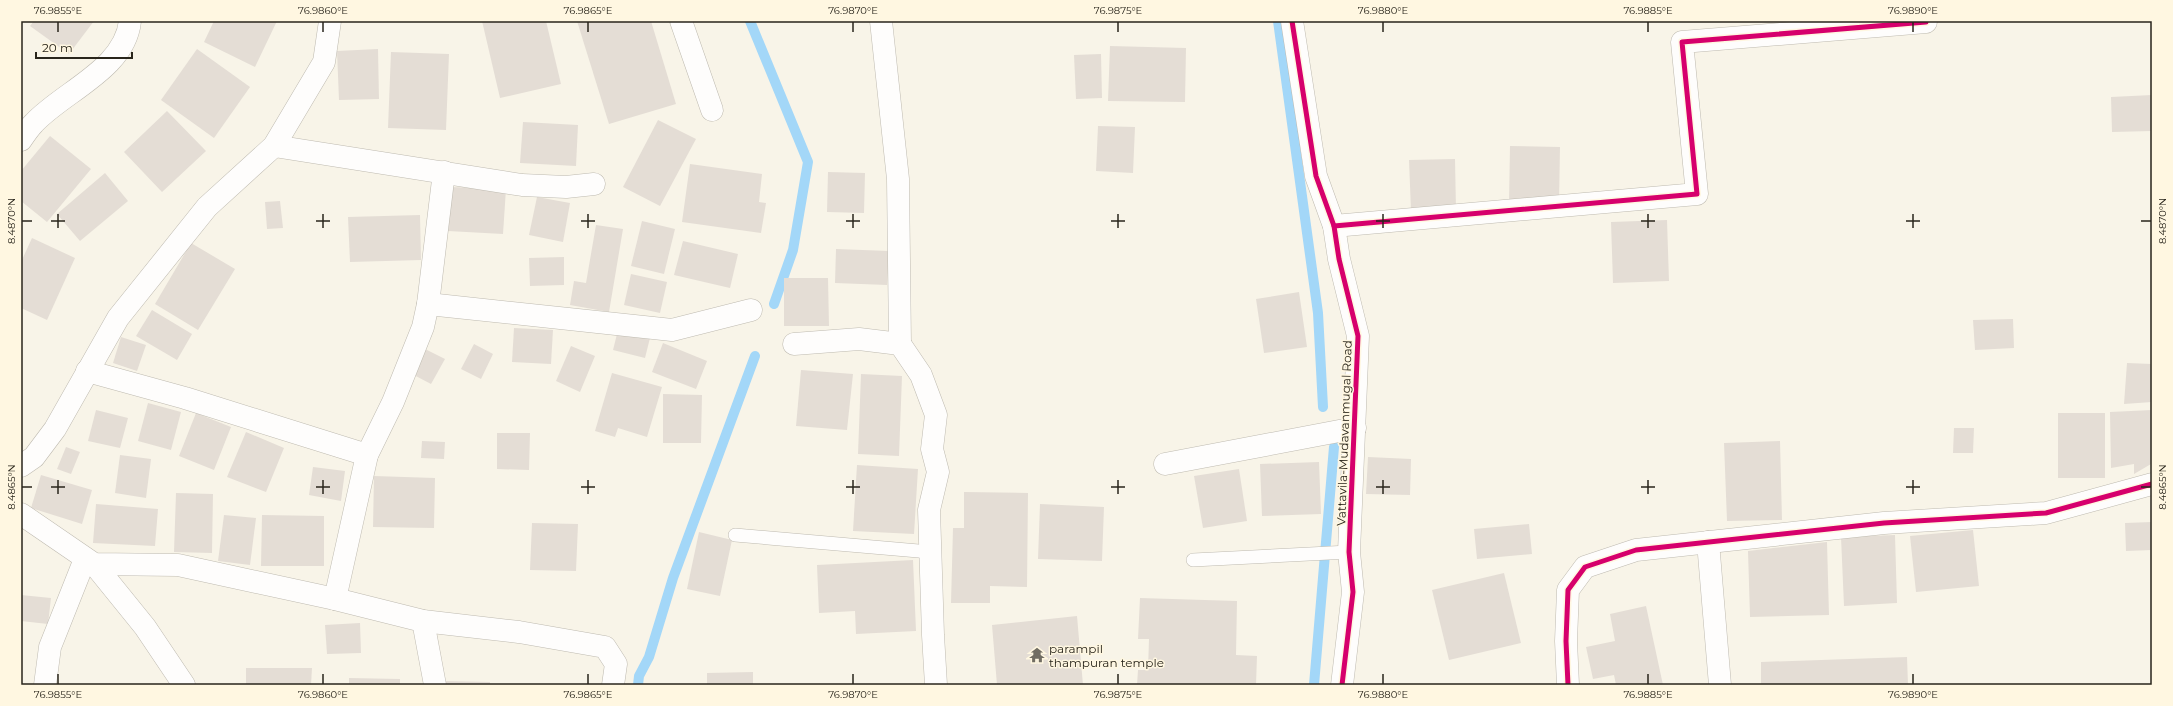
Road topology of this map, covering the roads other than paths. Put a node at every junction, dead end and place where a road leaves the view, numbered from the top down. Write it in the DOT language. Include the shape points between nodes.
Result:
graph roads {
  1 [pos="130,21"];
  2 [pos="330,21"];
  3 [pos="680,21"];
  4 [pos="881,21"];
  5 [pos="1292,21"];
  6 [pos="1926,22"];
  7 [pos="712,110"];
  8 [pos="21,140"];
  9 [pos="274,146"];
  10 [pos="444,172"];
  11 [pos="594,184"];
  12 [pos="1334,226"];
  13 [pos="428,304"];
  14 [pos="751,310"];
  15 [pos="794,344"];
  16 [pos="900,344"];
  17 [pos="87,371"];
  18 [pos="1355,428"];
  19 [pos="367,455"];
  20 [pos="1165,464"];
  21 [pos="21,466"];
  22 [pos="2152,484"];
  23 [pos="21,514"];
  24 [pos="736,535"];
  25 [pos="1708,542"];
  26 [pos="930,552"];
  27 [pos="1349,552"];
  28 [pos="1193,560"];
  29 [pos="90,561"];
  30 [pos="335,599"];
  31 [pos="423,621"];
  32 [pos="45,685"];
  33 [pos="184,685"];
  34 [pos="435,685"];
  35 [pos="613,685"];
  36 [pos="936,685"];
  37 [pos="1342,685"];
  38 [pos="1568,685"];
  39 [pos="1720,685"];
  1 -- 8 [label="street" via="128,33 107,65 35,122"];
  2 -- 9 [label="street" via="324,62"];
  3 -- 7 [label="street"];
  4 -- 16 [label="street" via="898,179"];
  5 -- 12 [label="street, Vattavila-Mudavanmugal Road" via="1316,176"];
  6 -- 12 [label="street" via="1682,42 1697,194"];
  9 -- 10 [label="street"];
  9 -- 17 [label="street" via="207,207 118,318"];
  10 -- 11 [label="street" via="545,187"];
  10 -- 13 [label="street"];
  12 -- 18 [label="street, Vattavila-Mudavanmugal Road" via="1339,259 1358,336"];
  13 -- 14 [label="street" via="672,330"];
  13 -- 19 [label="street" via="424,327 393,402"];
  15 -- 16 [label="street" via="859,340"];
  16 -- 26 [label="street" via="921,375 936,414 932,449 938,472 929,510"];
  17 -- 19 [label="street" via="185,398"];
  17 -- 21 [label="street" via="55,429 34,457"];
  18 -- 20 [label="street"];
  18 -- 27 [label="street, Vattavila-Mudavanmugal Road"];
  19 -- 30 [label="street"];
  22 -- 25 [label="street" via="2046,513 1884,523"];
  23 -- 29 [label="street"];
  24 -- 26 [label="lane"];
  25 -- 38 [label="street" via="1636,550 1585,567 1568,590"];
  25 -- 39 [label="street"];
  26 -- 36 [label="street"];
  27 -- 28 [label="lane"];
  27 -- 37 [label="street, Vattavila-Mudavanmugal Road" via="1353,592"];
  29 -- 30 [label="street" via="178,565"];
  29 -- 32 [label="street" via="50,646"];
  29 -- 33 [label="street" via="145,627"];
  30 -- 31 [label="street"];
  31 -- 34 [label="street"];
  31 -- 35 [label="street" via="519,632 605,647 616,664"];
}
